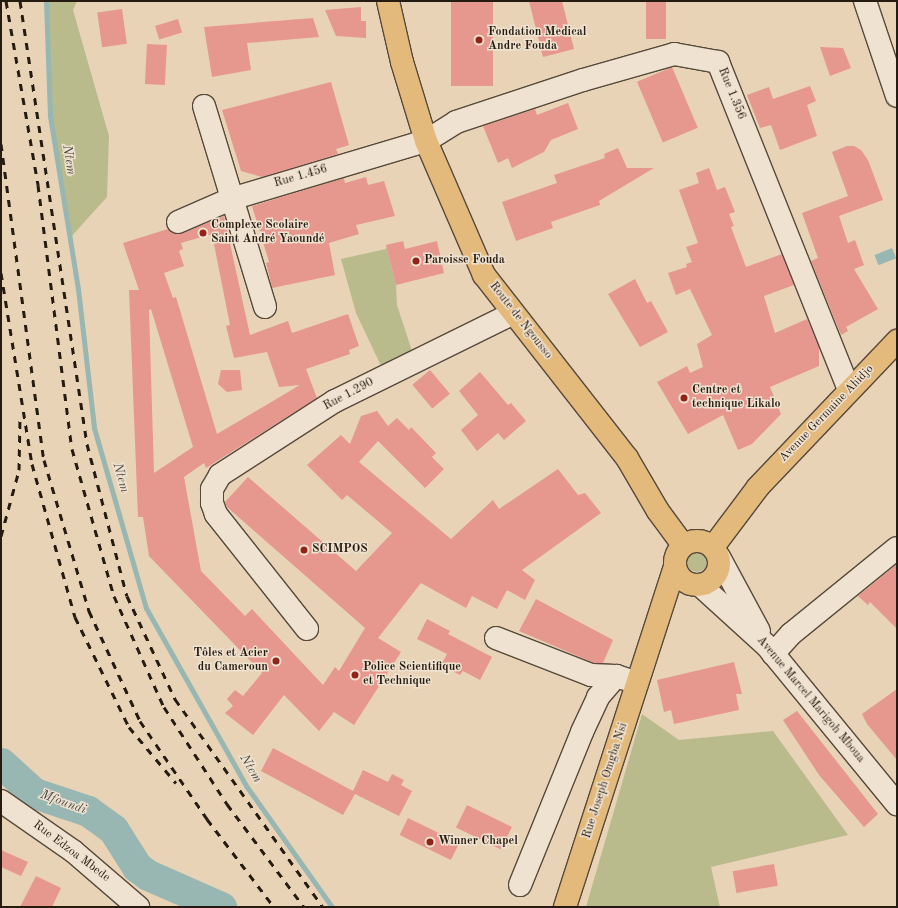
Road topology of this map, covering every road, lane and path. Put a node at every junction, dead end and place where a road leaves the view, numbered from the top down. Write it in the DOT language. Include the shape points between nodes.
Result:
graph roads {
  1 [pos="388,1"];
  2 [pos="865,1"];
  3 [pos="897,96"];
  4 [pos="204,106"];
  5 [pos="426,141"];
  6 [pos="231,199"];
  7 [pos="178,222"];
  8 [pos="264,307"];
  9 [pos="512,314"];
  10 [pos="897,341"];
  11 [pos="849,389"];
  12 [pos="758,487"];
  13 [pos="688,542"];
  14 [pos="897,548"];
  15 [pos="716,552"];
  16 [pos="675,567"];
  17 [pos="695,584"];
  18 [pos="307,629"];
  19 [pos="496,638"];
  20 [pos="770,650"];
  21 [pos="648,655"];
  22 [pos="616,676"];
  23 [pos="638,685"];
  24 [pos="1,801"];
  25 [pos="897,804"];
  26 [pos="520,885"];
  27 [pos="138,907"];
  28 [pos="565,907"];
  1 -- 5 [label="main road, Route de Ngousso" via="402,62"];
  2 -- 3 [label="street"];
  4 -- 6 [label="street"];
  5 -- 6 [label="street, Rue 1.456"];
  5 -- 9 [label="main road, Route de Ngousso" via="484,275"];
  5 -- 11 [label="street, Rue 1.356" via="456,122 674,54 718,62"];
  6 -- 7 [label="street, Rue 1.456"];
  6 -- 8 [label="street"];
  9 -- 13 [label="main road, Route de Ngousso" via="589,406 623,452 658,511"];
  9 -- 18 [label="street, Rue 1.290" via="335,401 220,474 212,489 212,504 216,514"];
  10 -- 11 [label="main road, Avenue Germaine Ahidjo"];
  11 -- 12 [label="main road, Avenue Germaine Ahidjo"];
  12 -- 13 [label="main road, Avenue Germaine Ahidjo"];
  12 -- 15 [label="main road, Avenue Germaine Ahidjo"];
  13 -- 15 [label="main road" via="704,541"];
  13 -- 16 [label="main road" via="675,558"];
  14 -- 20 [label="street"];
  15 -- 17 [label="main road" via="716,575"];
  15 -- 20 [label="street"];
  16 -- 17 [label="main road" via="683,581"];
  16 -- 21 [label="main road"];
  17 -- 20 [label="street, Avenue Marcel Marigoh Mboua"];
  17 -- 21 [label="main road"];
  19 -- 22 [label="street" via="591,675"];
  20 -- 25 [label="street, Avenue Marcel Marigoh Mboua"];
  21 -- 23 [label="main road, Rue Joseph Omgba Nsi"];
  22 -- 23 [label="street"];
  22 -- 26 [label="street" via="598,698 582,732"];
  23 -- 28 [label="main road, Rue Joseph Omgba Nsi"];
  24 -- 27 [label="street, Rue Edzoa Mbede" via="73,851"];
}
